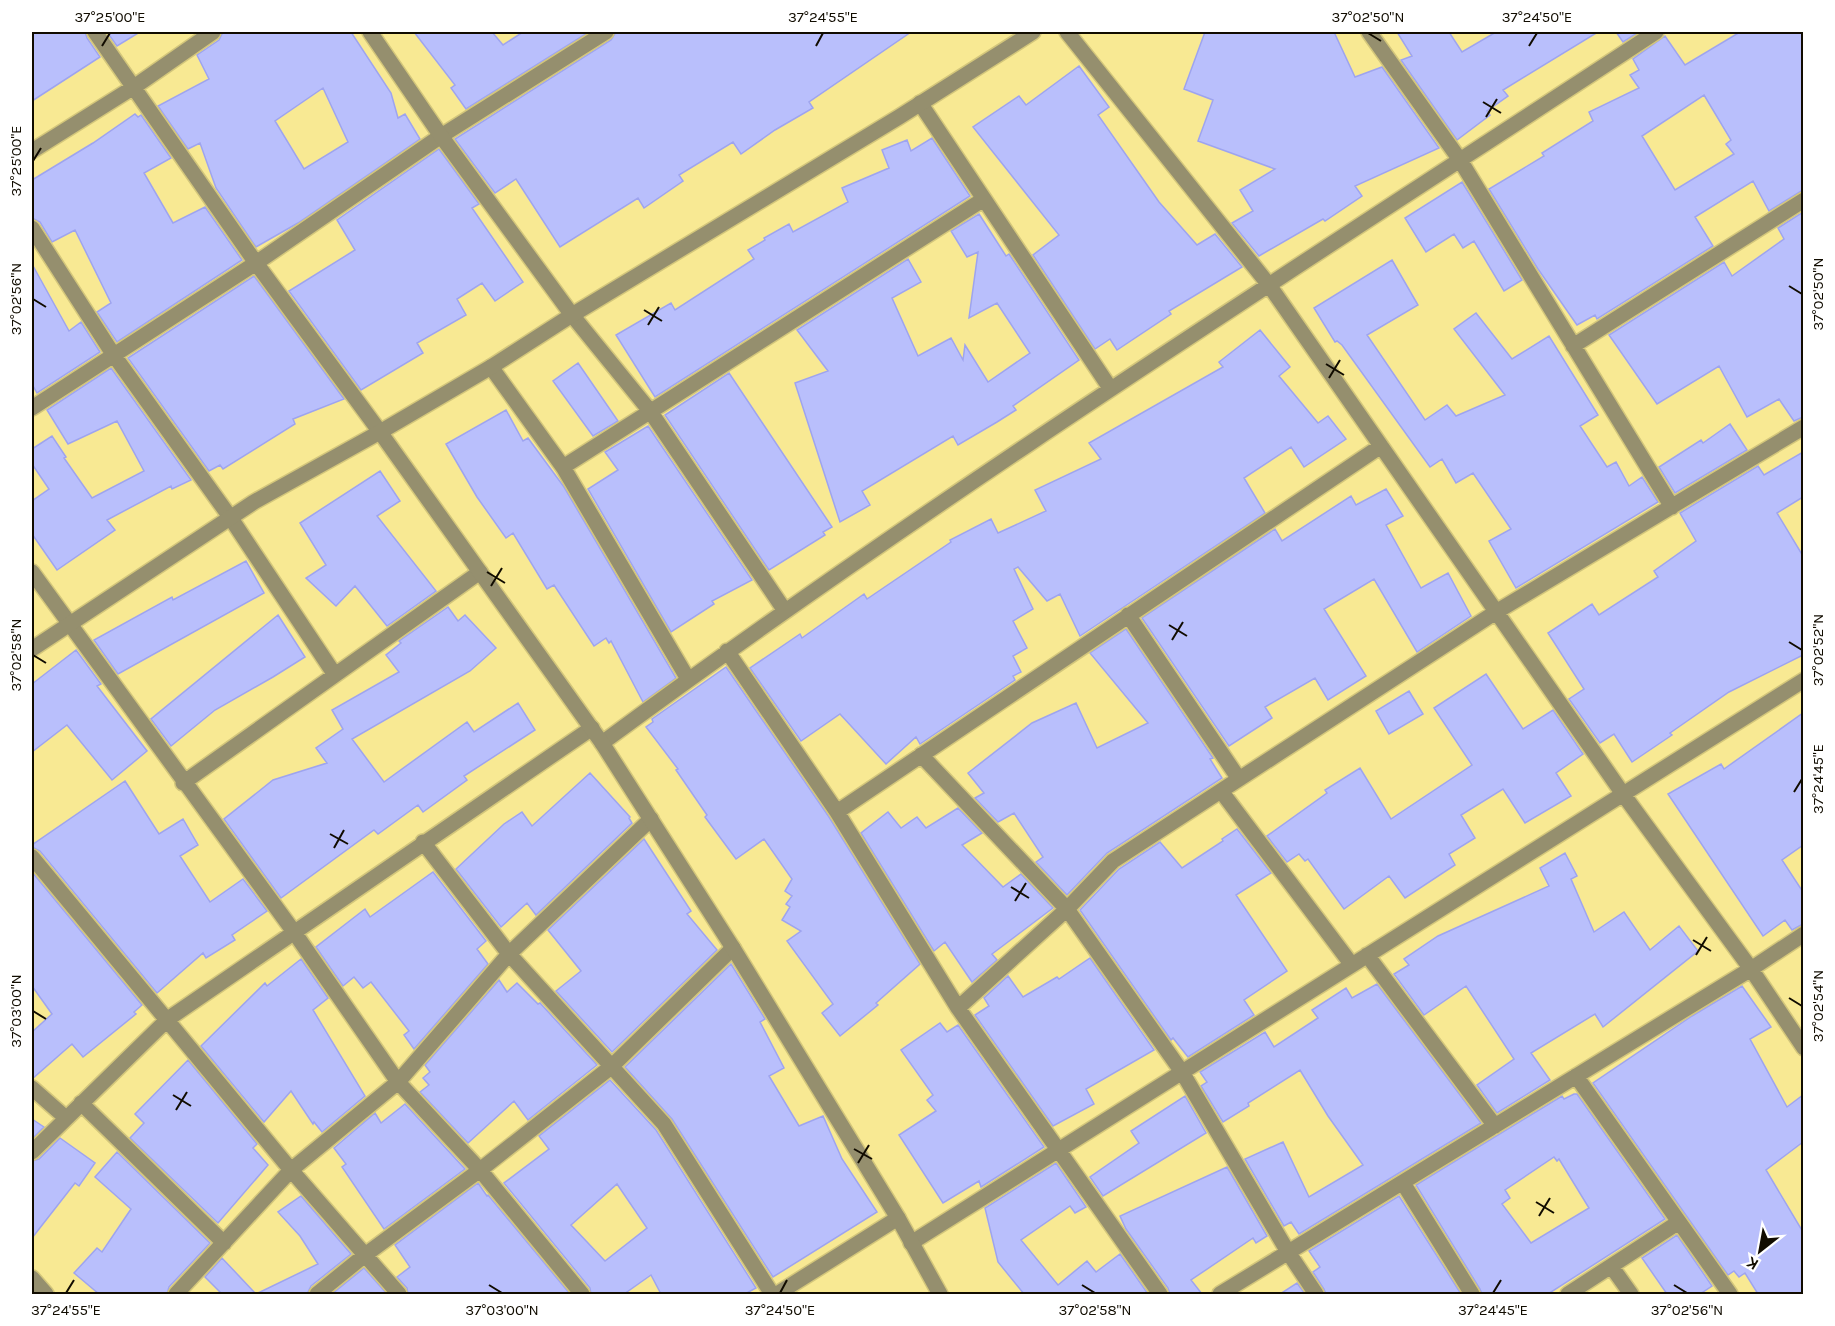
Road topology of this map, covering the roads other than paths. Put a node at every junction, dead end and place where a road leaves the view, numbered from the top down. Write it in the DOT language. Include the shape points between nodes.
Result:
graph roads {
  1 [pos="95,32"];
  2 [pos="213,32"];
  3 [pos="370,32"];
  4 [pos="606,32"];
  5 [pos="1033,32"];
  6 [pos="1067,32"];
  7 [pos="1369,32"];
  8 [pos="1656,32"];
  9 [pos="134,87"];
  10 [pos="920,103"];
  11 [pos="441,136"];
  12 [pos="32,151"];
  13 [pos="1460,160"];
  14 [pos="984,199"];
  15 [pos="1803,200"];
  16 [pos="32,228"];
  17 [pos="255,263"];
  18 [pos="1269,285"];
  19 [pos="572,315"];
  20 [pos="1574,346"];
  21 [pos="113,354"];
  22 [pos="491,367"];
  23 [pos="1110,388"];
  24 [pos="32,408"];
  25 [pos="650,411"];
  26 [pos="1803,427"];
  27 [pos="380,432"];
  28 [pos="1381,446"];
  29 [pos="563,467"];
  30 [pos="1672,507"];
  31 [pos="230,517"];
  32 [pos="32,572"];
  33 [pos="480,572"];
  34 [pos="785,611"];
  35 [pos="1496,612"];
  36 [pos="1128,615"];
  37 [pos="70,623"];
  38 [pos="32,649"];
  39 [pos="727,651"];
  40 [pos="335,675"];
  41 [pos="688,679"];
  42 [pos="1803,680"];
  43 [pos="592,728"];
  44 [pos="602,742"];
  45 [pos="921,755"];
  46 [pos="1239,779"];
  47 [pos="183,783"];
  48 [pos="1221,791"];
  49 [pos="1623,794"];
  50 [pos="837,812"];
  51 [pos="651,819"];
  52 [pos="423,842"];
  53 [pos="32,857"];
  54 [pos="1067,909"];
  55 [pos="294,933"];
  56 [pos="1803,934"];
  57 [pos="733,948"];
  58 [pos="509,954"];
  59 [pos="1367,955"];
  60 [pos="1352,965"];
  61 [pos="1751,969"];
  62 [pos="958,1008"];
  63 [pos="168,1019"];
  64 [pos="1803,1048"];
  65 [pos="611,1067"];
  66 [pos="1182,1072"];
  67 [pos="1576,1076"];
  68 [pos="398,1082"];
  69 [pos="32,1088"];
  70 [pos="81,1103"];
  71 [pos="66,1118"];
  72 [pos="1495,1126"];
  73 [pos="1059,1149"];
  74 [pos="32,1152"];
  75 [pos="291,1170"];
  76 [pos="480,1170"];
  77 [pos="1403,1183"];
  78 [pos="898,1218"];
  79 [pos="1679,1222"];
  80 [pos="224,1243"];
  81 [pos="911,1243"];
  82 [pos="1288,1252"];
  83 [pos="364,1255"];
  84 [pos="1611,1266"];
  85 [pos="32,1278"];
  86 [pos="46,1294"];
  87 [pos="176,1294"];
  88 [pos="317,1294"];
  89 [pos="399,1294"];
  90 [pos="582,1294"];
  91 [pos="774,1294"];
  92 [pos="940,1294"];
  93 [pos="1160,1294"];
  94 [pos="1220,1294"];
  95 [pos="1316,1294"];
  96 [pos="1472,1294"];
  97 [pos="1568,1294"];
  98 [pos="1631,1294"];
  99 [pos="1730,1294"];
  1 -- 9 [label="street"];
  2 -- 9 [label="street"];
  3 -- 11 [label="street"];
  4 -- 11 [label="street"];
  5 -- 10 [label="street"];
  6 -- 18 [label="street"];
  7 -- 13 [label="street"];
  8 -- 13 [label="street"];
  9 -- 12 [label="street"];
  9 -- 17 [label="street"];
  10 -- 14 [label="street"];
  10 -- 19 [label="street"];
  11 -- 17 [label="street"];
  11 -- 19 [label="street"];
  13 -- 18 [label="street"];
  13 -- 20 [label="street"];
  14 -- 23 [label="street"];
  14 -- 25 [label="street"];
  15 -- 20 [label="street"];
  16 -- 21 [label="street"];
  17 -- 21 [label="street"];
  17 -- 27 [label="street"];
  18 -- 23 [label="street"];
  18 -- 28 [label="street"];
  19 -- 22 [label="street"];
  19 -- 25 [label="street"];
  20 -- 30 [label="street"];
  21 -- 24 [label="street"];
  21 -- 31 [label="street"];
  22 -- 27 [label="street"];
  22 -- 29 [label="street"];
  23 -- 34 [label="street"];
  25 -- 29 [label="street"];
  25 -- 34 [label="street"];
  26 -- 30 [label="street"];
  27 -- 31 [label="street"];
  27 -- 33 [label="street"];
  28 -- 35 [label="street"];
  28 -- 36 [label="street"];
  29 -- 41 [label="street"];
  30 -- 35 [label="street"];
  31 -- 37 [label="street"];
  31 -- 40 [label="street"];
  32 -- 37 [label="street"];
  33 -- 40 [label="street"];
  33 -- 43 [label="street"];
  34 -- 39 [label="street"];
  35 -- 46 [label="street"];
  35 -- 49 [label="street"];
  36 -- 45 [label="street"];
  36 -- 46 [label="street"];
  37 -- 38 [label="street"];
  37 -- 47 [label="street"];
  39 -- 41 [label="street"];
  39 -- 50 [label="street"];
  40 -- 47 [label="street"];
  41 -- 44 [label="street"];
  42 -- 49 [label="street"];
  43 -- 44 [label="street"];
  43 -- 52 [label="street"];
  44 -- 51 [label="street"];
  45 -- 50 [label="street"];
  45 -- 54 [label="street"];
  46 -- 48 [label="street"];
  47 -- 55 [label="street"];
  48 -- 54 [label="street" via="1113,861"];
  48 -- 60 [label="street"];
  49 -- 59 [label="street"];
  49 -- 61 [label="street"];
  50 -- 62 [label="street"];
  51 -- 57 [label="street"];
  51 -- 58 [label="street"];
  52 -- 55 [label="street"];
  52 -- 58 [label="street"];
  53 -- 63 [label="street"];
  54 -- 62 [label="street"];
  54 -- 66 [label="street"];
  55 -- 63 [label="street"];
  55 -- 68 [label="street"];
  56 -- 61 [label="street"];
  57 -- 65 [label="street"];
  57 -- 78 [label="street"];
  58 -- 65 [label="street"];
  58 -- 68 [label="street"];
  59 -- 60 [label="street"];
  59 -- 72 [label="street"];
  60 -- 66 [label="street"];
  61 -- 64 [label="street"];
  61 -- 67 [label="street"];
  62 -- 73 [label="street"];
  63 -- 70 [label="street"];
  63 -- 75 [label="street"];
  65 -- 76 [label="street"];
  65 -- 91 [label="street" via="664,1124"];
  66 -- 73 [label="street"];
  66 -- 82 [label="street"];
  67 -- 72 [label="street"];
  67 -- 79 [label="street"];
  68 -- 75 [label="street"];
  68 -- 76 [label="street"];
  69 -- 71 [label="street"];
  70 -- 71 [label="street"];
  70 -- 80 [label="street"];
  71 -- 74 [label="street"];
  72 -- 77 [label="street"];
  73 -- 81 [label="street"];
  73 -- 93 [label="street"];
  75 -- 80 [label="street"];
  75 -- 83 [label="street"];
  76 -- 83 [label="street"];
  76 -- 90 [label="street"];
  77 -- 82 [label="street"];
  77 -- 96 [label="street"];
  78 -- 81 [label="street"];
  78 -- 91 [label="street"];
  79 -- 84 [label="street"];
  79 -- 99 [label="street"];
  80 -- 87 [label="street"];
  81 -- 92 [label="street"];
  82 -- 94 [label="street"];
  82 -- 95 [label="street"];
  83 -- 88 [label="street"];
  83 -- 89 [label="street"];
  84 -- 97 [label="street"];
  84 -- 98 [label="street"];
  85 -- 86 [label="street"];
}
